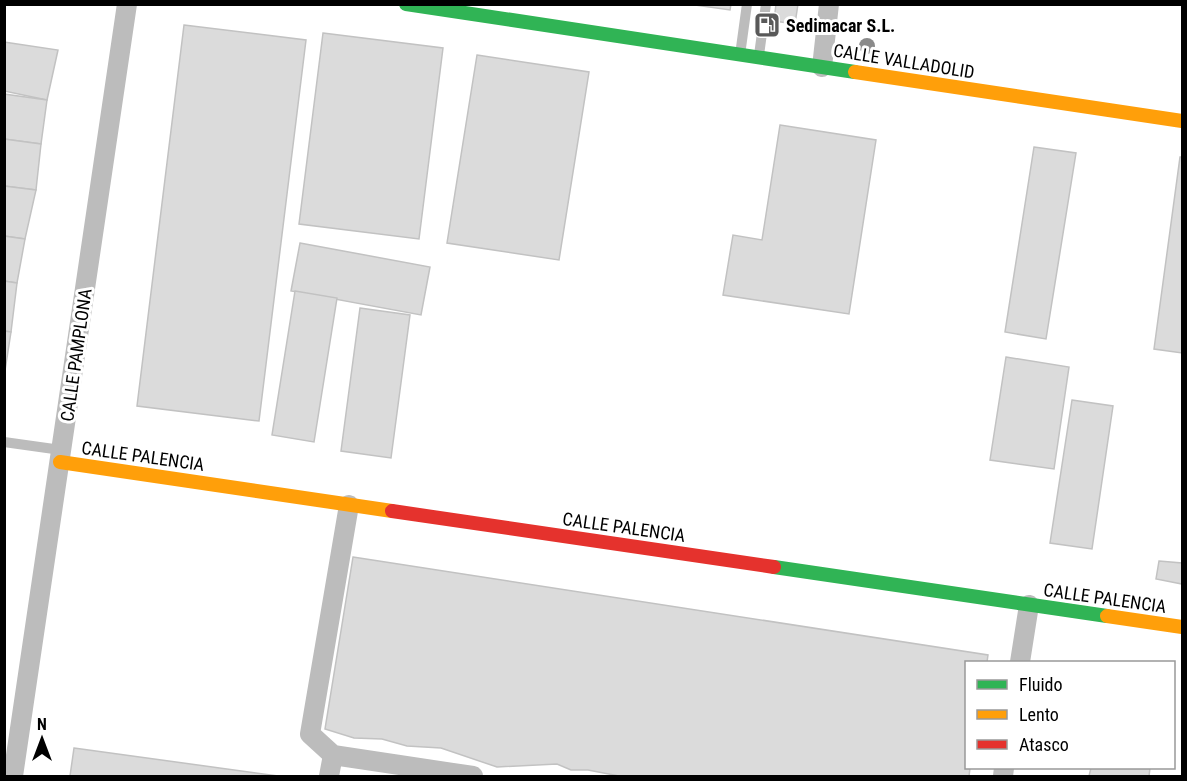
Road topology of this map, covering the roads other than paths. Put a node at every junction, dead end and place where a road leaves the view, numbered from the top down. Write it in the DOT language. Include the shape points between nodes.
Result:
graph roads {
  1 [pos="127,4"];
  2 [pos="406,4"];
  3 [pos="747,4"];
  4 [pos="766,4"];
  5 [pos="829,4"];
  6 [pos="740,55"];
  7 [pos="759,58"];
  8 [pos="822,67"];
  9 [pos="1182,121"];
  10 [pos="4,442"];
  11 [pos="61,456"];
  12 [pos="349,505"];
  13 [pos="1029,605"];
  14 [pos="1182,627"];
  15 [pos="1020,661"];
  16 [pos="333,755"];
  17 [pos="13,777"];
  18 [pos="329,777"];
  19 [pos="473,777"];
  1 -- 11 [label="street, CALLE PAMPLONA"];
  2 -- 6 [label="street, CALLE VALLADOLID"];
  3 -- 6 [label="lane"];
  4 -- 7 [label="lane"];
  5 -- 8 [label="street"];
  6 -- 7 [label="street, CALLE VALLADOLID"];
  7 -- 8 [label="street, CALLE VALLADOLID"];
  8 -- 9 [label="street, CALLE VALLADOLID"];
  10 -- 11 [label="lane"];
  11 -- 12 [label="street, CALLE PALENCIA"];
  11 -- 17 [label="street, CALLE PAMPLONA"];
  12 -- 13 [label="street, CALLE PALENCIA"];
  12 -- 16 [label="street" via="310,734"];
  13 -- 14 [label="street, CALLE PALENCIA"];
  13 -- 15 [label="street"];
  16 -- 18 [label="street"];
  16 -- 19 [label="street"];
}
